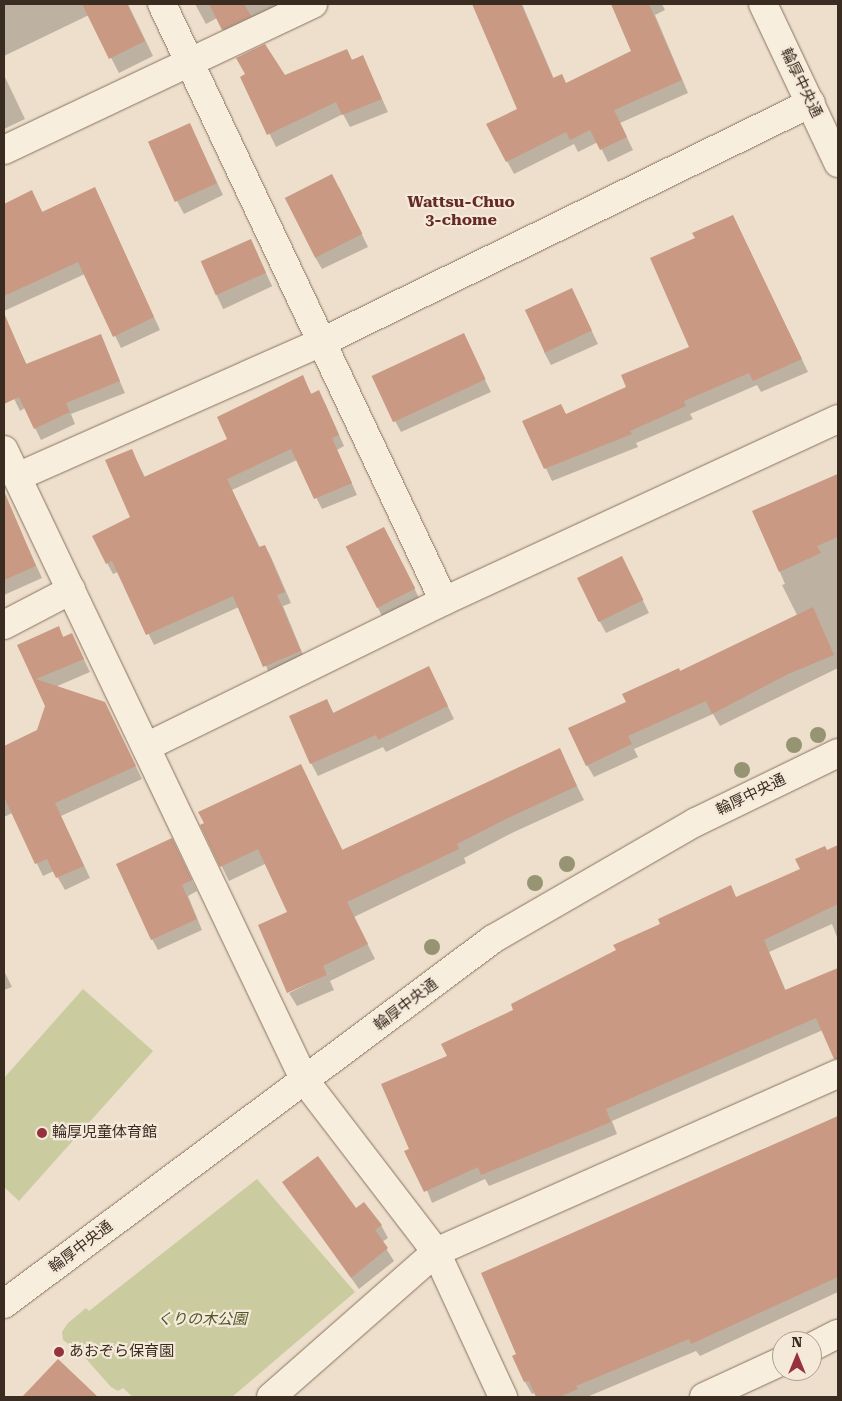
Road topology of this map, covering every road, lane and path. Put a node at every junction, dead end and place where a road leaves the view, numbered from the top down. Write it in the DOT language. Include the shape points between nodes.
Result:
graph roads {
  1 [pos="162,4"];
  2 [pos="313,4"];
  3 [pos="763,4"];
  4 [pos="189,60"];
  5 [pos="811,103"];
  6 [pos="4,150"];
  7 [pos="838,162"];
  8 [pos="322,342"];
  9 [pos="838,419"];
  10 [pos="4,450"];
  11 [pos="16,477"];
  12 [pos="71,590"];
  13 [pos="444,601"];
  14 [pos="4,624"];
  15 [pos="146,747"];
  16 [pos="838,753"];
  17 [pos="838,1074"];
  18 [pos="306,1081"];
  19 [pos="436,1252"];
  20 [pos="4,1304"];
  21 [pos="838,1334"];
  22 [pos="822,1342"];
  23 [pos="772,1366"];
  24 [pos="271,1397"];
  25 [pos="503,1397"];
  26 [pos="704,1397"];
  1 -- 4 [label="street"];
  2 -- 4 [label="street"];
  3 -- 5 [label="street, 輪厚中央通"];
  4 -- 6 [label="street"];
  4 -- 8 [label="street"];
  5 -- 7 [label="street, 輪厚中央通"];
  5 -- 8 [label="street"];
  8 -- 11 [label="street"];
  8 -- 13 [label="street"];
  9 -- 13 [label="street"];
  10 -- 11 [label="street"];
  11 -- 12 [label="street"];
  12 -- 14 [label="street"];
  12 -- 15 [label="street"];
  13 -- 15 [label="street"];
  15 -- 18 [label="street"];
  16 -- 18 [label="street, 輪厚中央通" via="696,822 493,939"];
  17 -- 19 [label="street"];
  18 -- 19 [label="street"];
  18 -- 20 [label="street, 輪厚中央通"];
  19 -- 24 [label="street"];
  19 -- 25 [label="street"];
  21 -- 22 [label="street"];
  23 -- 26 [label="street"];
}
